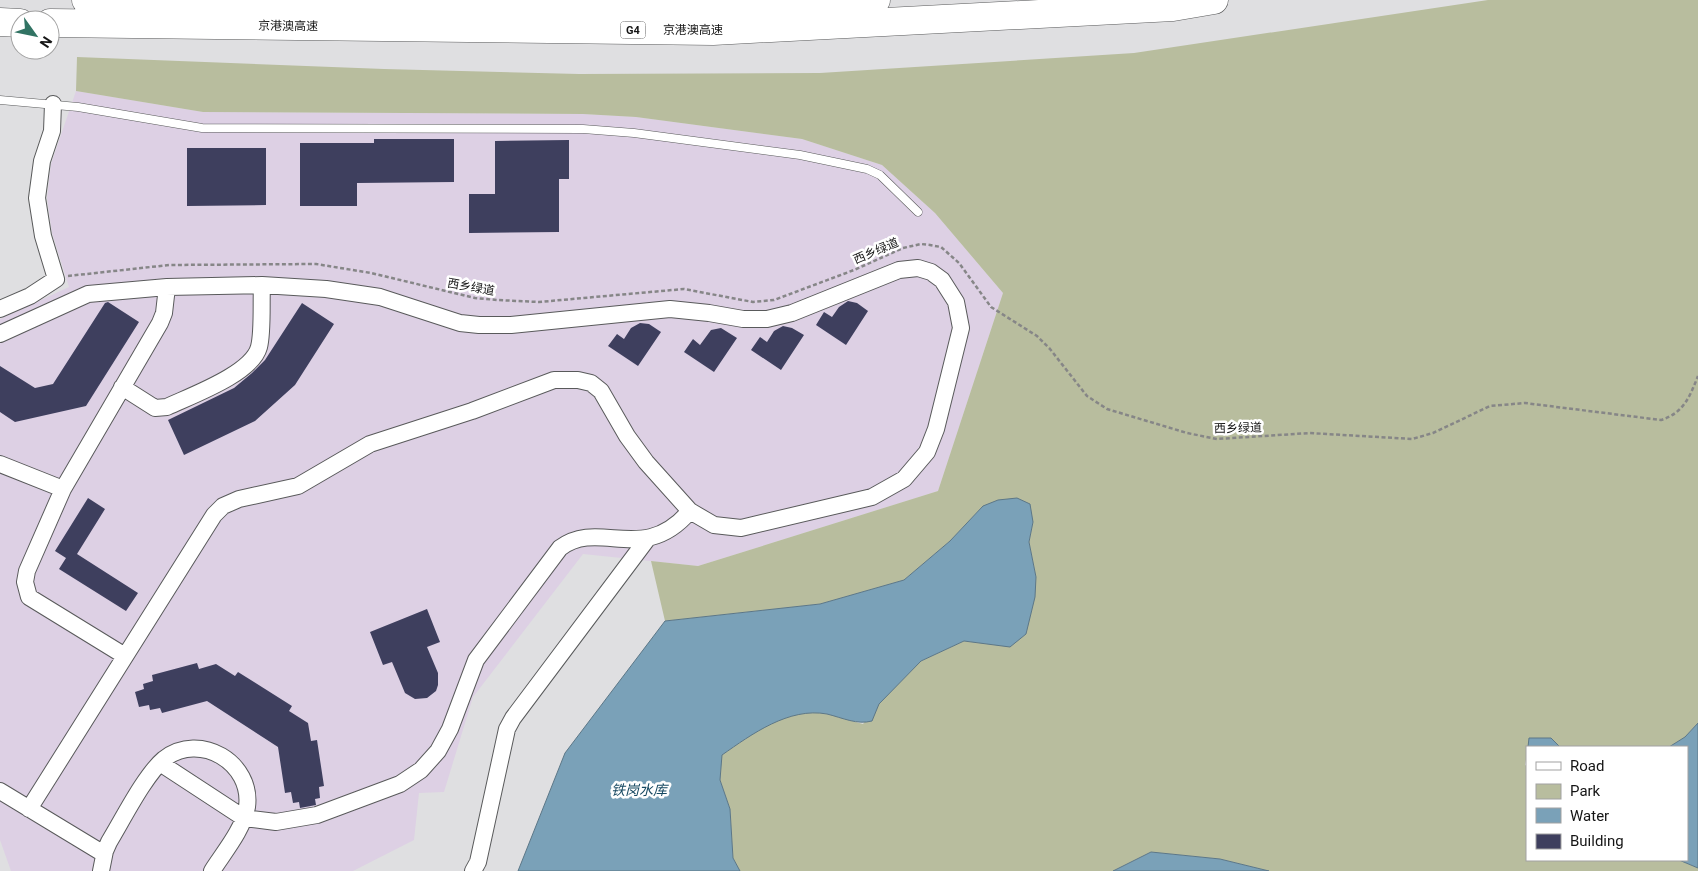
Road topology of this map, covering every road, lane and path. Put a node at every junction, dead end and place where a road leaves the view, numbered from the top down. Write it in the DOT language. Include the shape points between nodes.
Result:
graph roads {
  1 [pos="86,0"];
  2 [pos="876,0"];
  3 [pos="1214,0"];
  4 [pos="60,23"];
  5 [pos="0,100"];
  6 [pos="53,104"];
  7 [pos="918,212"];
  8 [pos="56,279"];
  9 [pos="262,285"];
  10 [pos="167,287"];
  11 [pos="0,309"];
  12 [pos="0,334"];
  13 [pos="1698,376"];
  14 [pos="122,387"];
  15 [pos="0,464"];
  16 [pos="63,489"];
  17 [pos="690,511"];
  18 [pos="648,538"];
  19 [pos="125,656"];
  20 [pos="160,764"];
  21 [pos="0,791"];
  22 [pos="29,809"];
  23 [pos="244,818"];
  24 [pos="104,854"];
  25 [pos="102,871"];
  26 [pos="212,871"];
  27 [pos="473,871"];
  1 -- 2 [label="highway, 京港澳高速 / G4" via="430,8 808,4"];
  3 -- 4 [label="highway, 京港澳高速 / G4" via="1173,7 713,30"];
  5 -- 6 [label="lane"];
  6 -- 7 [label="lane" via="202,128 583,129 634,132 800,155 866,169 880,175"];
  6 -- 8 [label="street" via="52,131 42,161 38,198 42,236"];
  8 -- 11 [label="street" via="30,296"];
  8 -- 13 [label="path, 西乡绿道" via="169,265 307,264 371,273 475,298 497,300 538,302 684,289 753,302 782,297 903,248 930,245 950,253 991,307 1037,336 1078,387 1096,402 1107,409 1155,424 1217,439 1310,433 1412,439 1433,433 1474,411 1507,403 1661,420 1672,417 1686,404"];
  9 -- 10 [label="street"];
  9 -- 14 [label="street" via="259,347 253,358 232,376 167,407 155,408"];
  9 -- 17 [label="street" via="326,288 380,297 460,323 479,325 512,325 670,309 742,319 767,319 792,313 905,268 931,272 948,287 959,310 960,337 932,440 921,462 904,480 872,496 741,528 714,525"];
  10 -- 12 [label="street" via="88,294"];
  10 -- 14 [label="street" via="160,323"];
  14 -- 16 [label="street"];
  15 -- 16 [label="street"];
  16 -- 19 [label="street" via="27,571 26,591 29,597"];
  17 -- 18 [label="street" via="674,527"];
  17 -- 19 [label="street" via="627,436 601,391 591,383 554,380 370,444 298,486 239,499 224,506 214,515"];
  18 -- 23 [label="street" via="580,538 560,548 476,660 445,740 430,761 411,777 389,789 303,819 276,822"];
  18 -- 27 [label="street" via="513,718 478,862"];
  19 -- 22 [label="street"];
  20 -- 23 [label="street"];
  20 -- 23 [label="street" via="174,753 194,748 223,756 238,770 244,783 247,798"];
  20 -- 24 [label="street"];
  21 -- 22 [label="street"];
  22 -- 24 [label="street"];
  23 -- 26 [label="street"];
  24 -- 25 [label="street"];
}
